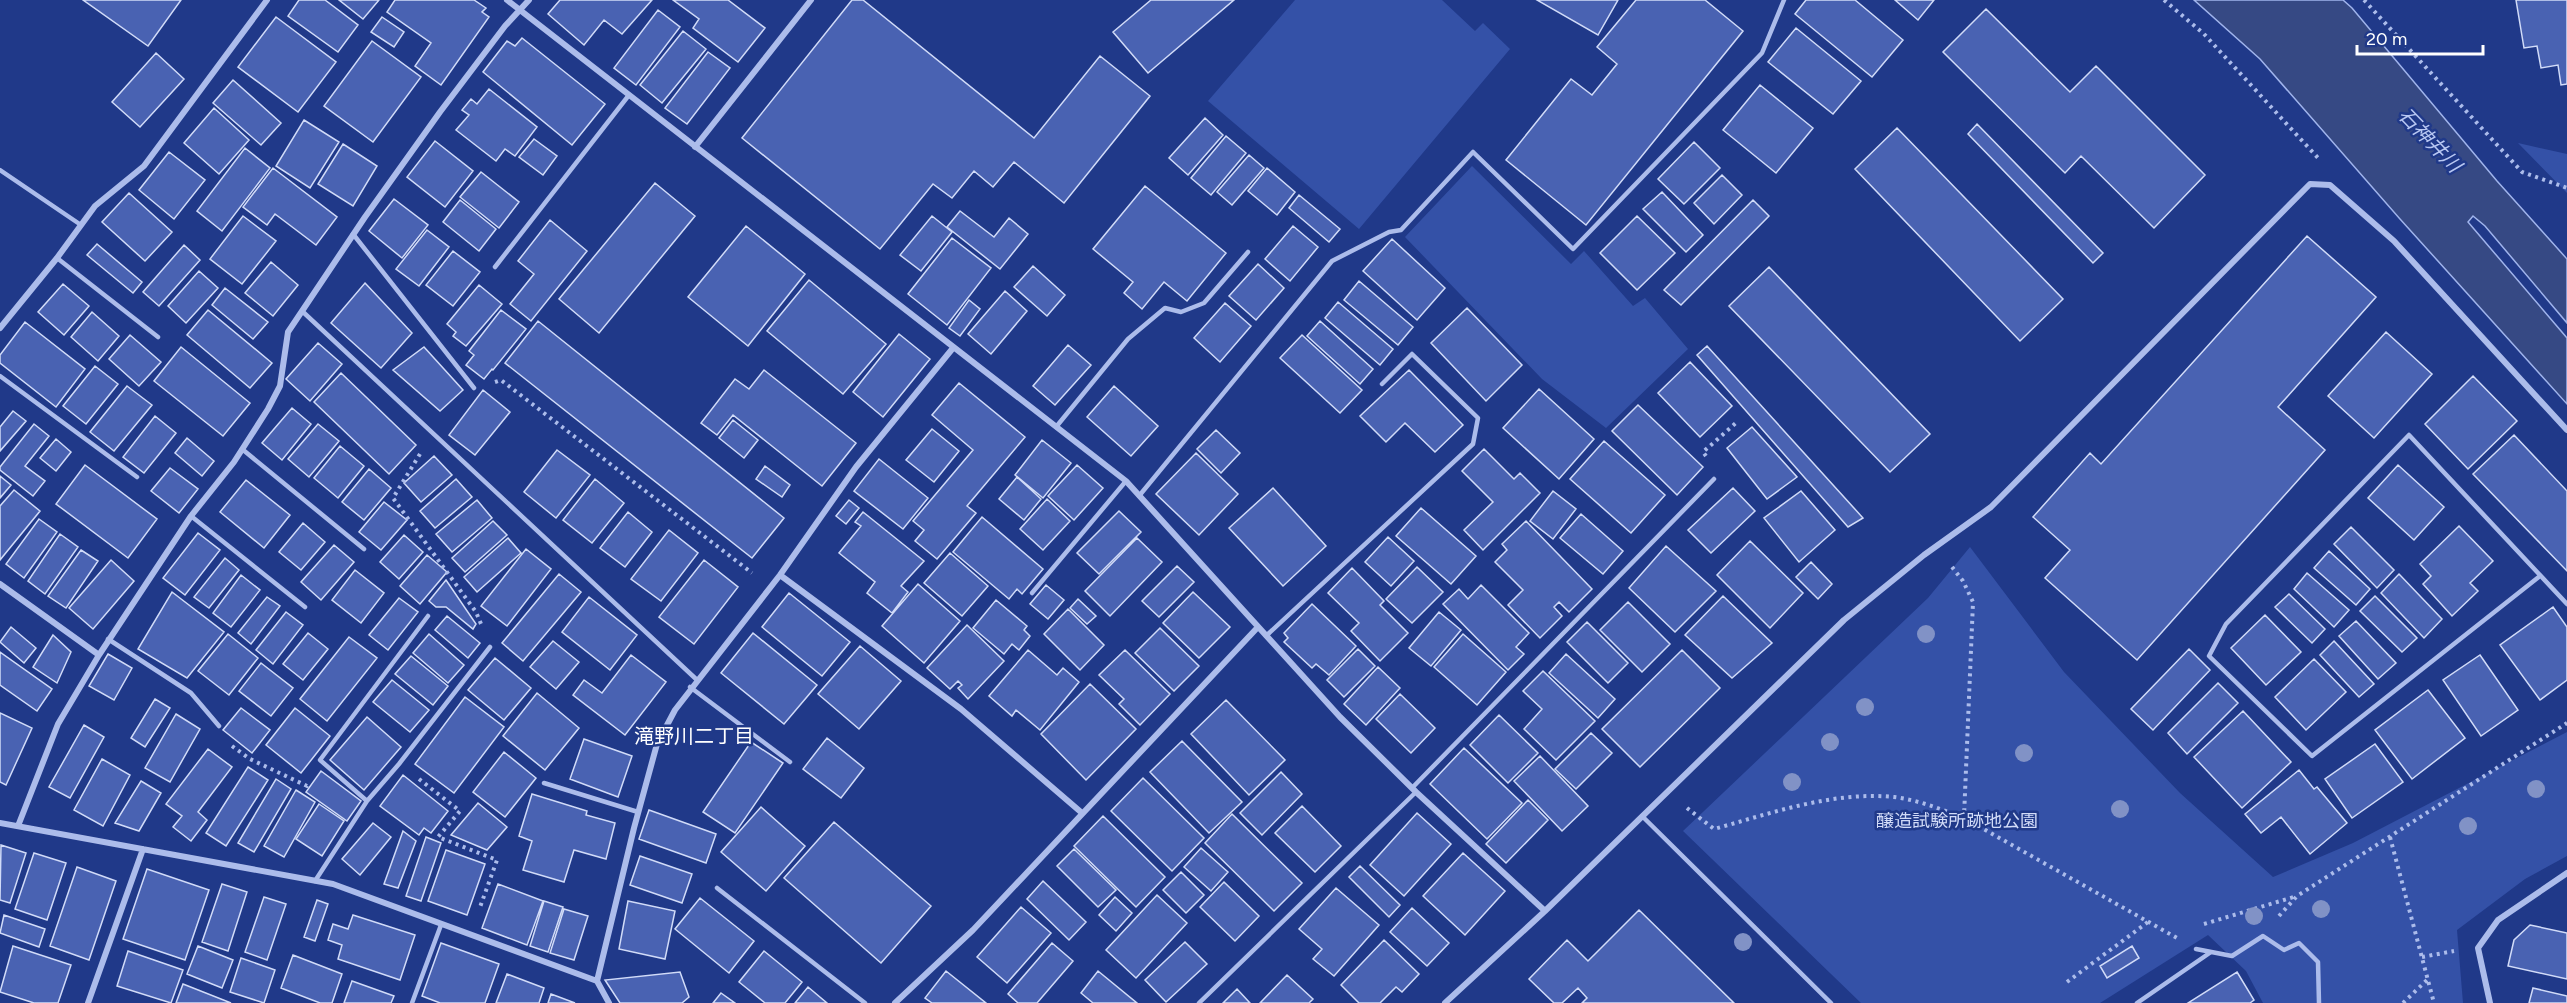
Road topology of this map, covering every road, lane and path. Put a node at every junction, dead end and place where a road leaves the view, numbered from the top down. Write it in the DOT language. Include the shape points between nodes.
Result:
graph roads {
  1 [pos="267,0"];
  2 [pos="507,0"];
  3 [pos="529,0"];
  4 [pos="811,0"];
  5 [pos="1784,0"];
  6 [pos="2164,0"];
  7 [pos="2364,0"];
  8 [pos="520,10"];
  9 [pos="629,94"];
  10 [pos="695,147"];
  11 [pos="0,170"];
  12 [pos="2330,185"];
  13 [pos="2567,188"];
  14 [pos="81,225"];
  15 [pos="353,234"];
  16 [pos="1248,252"];
  17 [pos="57,258"];
  18 [pos="495,267"];
  19 [pos="302,311"];
  20 [pos="0,328"];
  21 [pos="158,337"];
  22 [pos="953,348"];
  23 [pos="0,376"];
  24 [pos="501,380"];
  25 [pos="1382,384"];
  26 [pos="474,388"];
  27 [pos="1737,422"];
  28 [pos="1056,427"];
  29 [pos="2567,430"];
  30 [pos="433,433"];
  31 [pos="242,449"];
  32 [pos="137,477"];
  33 [pos="1714,479"];
  34 [pos="1126,481"];
  35 [pos="1139,496"];
  36 [pos="191,516"];
  37 [pos="364,549"];
  38 [pos="1950,564"];
  39 [pos="780,575"];
  40 [pos="2540,576"];
  41 [pos="0,584"];
  42 [pos="770,587"];
  43 [pos="1032,593"];
  44 [pos="2567,604"];
  45 [pos="305,607"];
  46 [pos="428,616"];
  47 [pos="1258,627"];
  48 [pos="1266,636"];
  49 [pos="108,639"];
  50 [pos="490,647"];
  51 [pos="99,655"];
  52 [pos="696,679"];
  53 [pos="690,687"];
  54 [pos="2567,723"];
  55 [pos="219,726"];
  56 [pos="320,760"];
  57 [pos="790,762"];
  58 [pos="399,764"];
  59 [pos="544,783"];
  60 [pos="1414,790"];
  61 [pos="368,801"];
  62 [pos="1686,807"];
  63 [pos="638,812"];
  64 [pos="1082,813"];
  65 [pos="1642,816"];
  66 [pos="1964,818"];
  67 [pos="0,823"];
  68 [pos="18,826"];
  69 [pos="2390,837"];
  70 [pos="143,849"];
  71 [pos="2567,873"];
  72 [pos="315,881"];
  73 [pos="717,888"];
  74 [pos="2297,896"];
  75 [pos="1545,911"];
  76 [pos="2148,922"];
  77 [pos="441,925"];
  78 [pos="2201,925"];
  79 [pos="2179,931"];
  80 [pos="2168,934"];
  81 [pos="470,936"];
  82 [pos="2263,936"];
  83 [pos="2196,949"];
  84 [pos="2463,950"];
  85 [pos="2212,952"];
  86 [pos="2422,957"];
  87 [pos="2428,979"];
  88 [pos="597,981"];
  89 [pos="2067,982"];
  90 [pos="88,1003"];
  91 [pos="412,1003"];
  92 [pos="609,1003"];
  93 [pos="865,1003"];
  94 [pos="896,1003"];
  95 [pos="1199,1003"];
  96 [pos="1445,1003"];
  97 [pos="1831,1003"];
  98 [pos="2137,1003"];
  99 [pos="2319,1003"];
  100 [pos="2403,1003"];
  101 [pos="2434,1003"];
  102 [pos="2490,1003"];
  1 -- 14 [label="street" via="144,166 95,206"];
  2 -- 8 [label="street"];
  3 -- 8 [label="street"];
  4 -- 10 [label="street"];
  5 -- 35 [label="lane" via="1762,53 1573,249 1473,152 1401,231 1389,232 1332,261"];
  6 -- 12 [label="path" via="2204,34 2317,156"];
  7 -- 13 [label="path" via="2522,172"];
  8 -- 9 [label="street"];
  8 -- 15 [label="street" via="440,112"];
  9 -- 10 [label="street"];
  9 -- 18 [label="lane"];
  10 -- 22 [label="street"];
  11 -- 14 [label="lane"];
  12 -- 29 [label="street" via="2394,241"];
  12 -- 65 [label="street" via="2310,184 1991,507 1844,620"];
  14 -- 17 [label="street"];
  15 -- 19 [label="street"];
  15 -- 26 [label="lane"];
  16 -- 28 [label="lane" via="1204,303 1181,312 1165,308 1128,339"];
  17 -- 20 [label="street"];
  17 -- 21 [label="lane"];
  19 -- 30 [label="lane"];
  19 -- 31 [label="street" via="288,332 280,386"];
  22 -- 28 [label="street"];
  22 -- 39 [label="street" via="856,466"];
  23 -- 32 [label="lane"];
  24 -- 42 [label="path"];
  25 -- 48 [label="lane" via="1412,354 1478,418 1473,444"];
  27 -- 33 [label="path" via="1703,452 1715,472"];
  28 -- 34 [label="street"];
  30 -- 50 [label="path" via="393,498 476,612"];
  30 -- 52 [label="lane"];
  31 -- 36 [label="street"];
  31 -- 37 [label="lane"];
  33 -- 60 [label="lane"];
  34 -- 35 [label="street"];
  34 -- 43 [label="lane"];
  35 -- 47 [label="street"];
  36 -- 45 [label="lane"];
  36 -- 49 [label="street"];
  38 -- 66 [label="path" via="1973,602"];
  39 -- 42 [label="street"];
  39 -- 64 [label="street" via="960,709"];
  40 -- 40 [label="lane" via="2409,435 2226,624 2209,656 2312,756"];
  40 -- 44 [label="lane"];
  41 -- 51 [label="street"];
  42 -- 52 [label="street"];
  46 -- 56 [label="lane"];
  47 -- 48 [label="street"];
  47 -- 64 [label="street"];
  48 -- 60 [label="street"];
  49 -- 51 [label="street"];
  49 -- 55 [label="lane" via="191,693"];
  50 -- 58 [label="lane"];
  51 -- 68 [label="street" via="58,724"];
  52 -- 53 [label="street"];
  53 -- 57 [label="lane"];
  53 -- 63 [label="street" via="657,744"];
  54 -- 69 [label="path"];
  55 -- 56 [label="path" via="219,736 250,759 307,786"];
  56 -- 61 [label="lane"];
  58 -- 61 [label="lane"];
  58 -- 81 [label="path" via="460,811 438,837 497,861"];
  59 -- 63 [label="lane"];
  60 -- 75 [label="street"];
  60 -- 95 [label="lane"];
  61 -- 72 [label="lane"];
  62 -- 66 [label="path" via="1714,829 1846,796 1894,797"];
  63 -- 88 [label="street"];
  64 -- 94 [label="street" via="973,930"];
  65 -- 75 [label="street"];
  65 -- 97 [label="lane"];
  66 -- 76 [label="path"];
  67 -- 68 [label="street"];
  68 -- 70 [label="street"];
  69 -- 74 [label="path"];
  69 -- 86 [label="path"];
  70 -- 72 [label="street"];
  70 -- 90 [label="street"];
  71 -- 102 [label="street" via="2498,920 2478,948"];
  72 -- 77 [label="street" via="333,884"];
  73 -- 93 [label="lane"];
  74 -- 78 [label="path"];
  74 -- 82 [label="path"];
  75 -- 96 [label="street"];
  76 -- 80 [label="path"];
  76 -- 89 [label="path"];
  77 -- 81 [label="street"];
  77 -- 91 [label="lane"];
  79 -- 80 [label="path"];
  80 -- 83 [label="path"];
  81 -- 88 [label="street"];
  82 -- 85 [label="lane" via="2232,956"];
  82 -- 99 [label="lane" via="2284,950 2299,943 2318,962"];
  83 -- 85 [label="lane"];
  84 -- 86 [label="path"];
  85 -- 98 [label="lane"];
  86 -- 87 [label="path"];
  87 -- 100 [label="path"];
  87 -- 101 [label="path"];
  88 -- 92 [label="street"];
}
